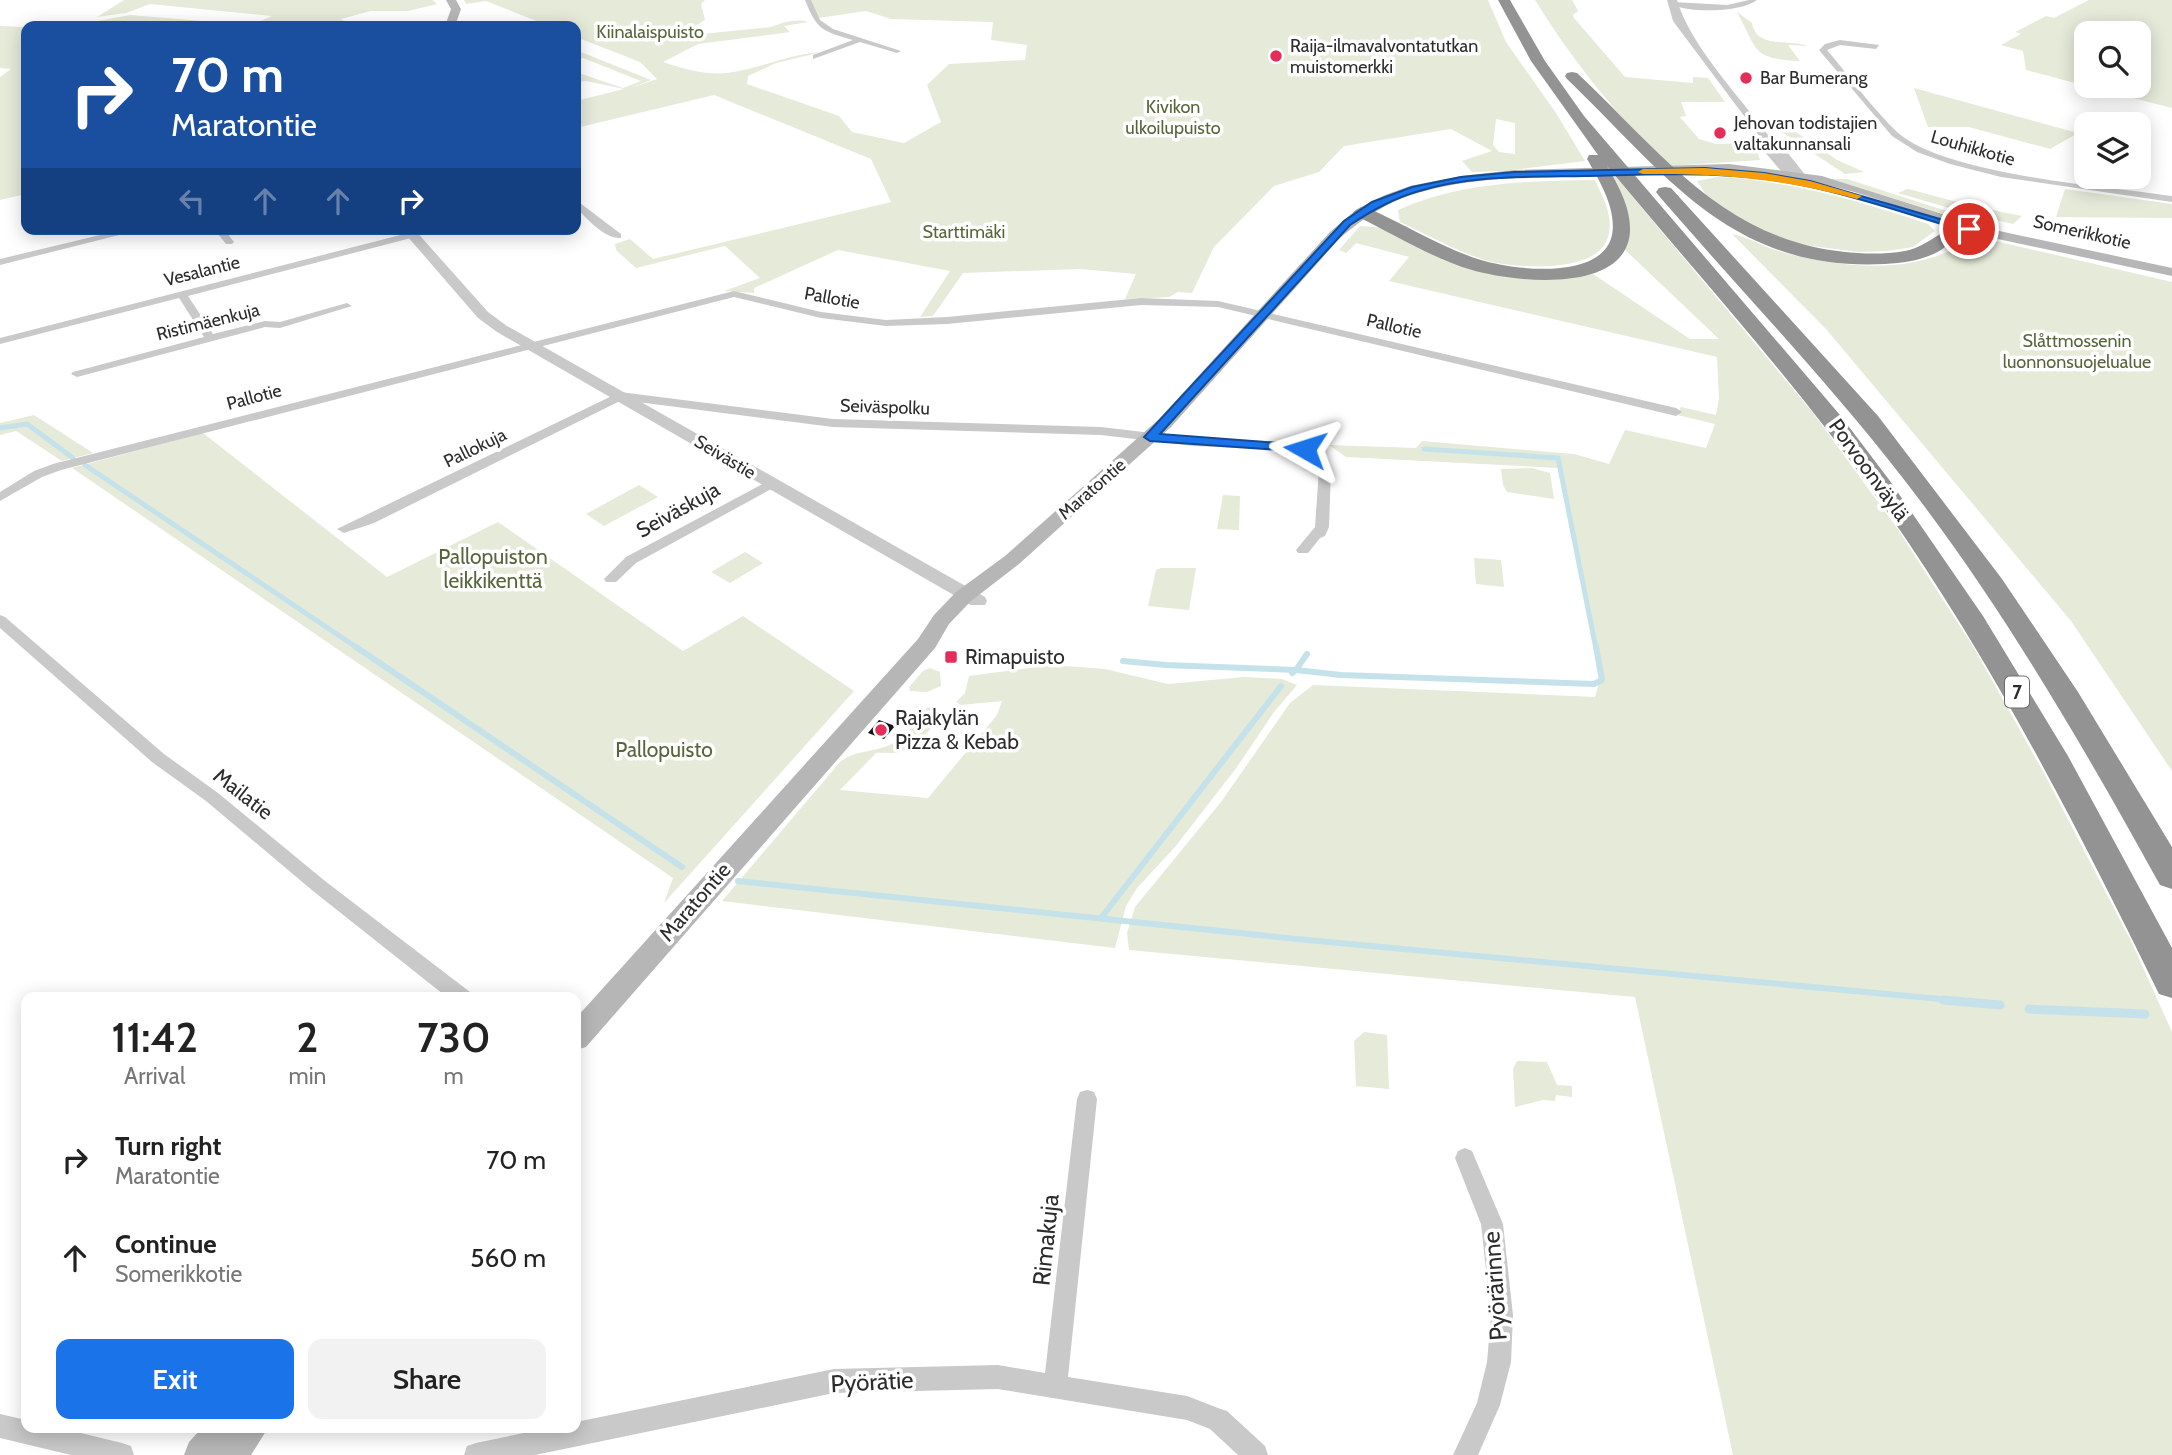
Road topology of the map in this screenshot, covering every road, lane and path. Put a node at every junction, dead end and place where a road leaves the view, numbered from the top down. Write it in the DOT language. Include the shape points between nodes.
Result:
graph roads {
  1 [pos="450,0"];
  2 [pos="808,0"];
  3 [pos="1504,0"];
  4 [pos="1754,0"];
  5 [pos="1672,2"];
  6 [pos="452,21"];
  7 [pos="857,41"];
  8 [pos="1876,47"];
  9 [pos="897,51"];
  10 [pos="816,57"];
  11 [pos="1556,88"];
  12 [pos="1770,145"];
  13 [pos="1705,170"];
  14 [pos="1790,173"];
  15 [pos="2172,199"];
  16 [pos="581,207"];
  17 [pos="1362,212"];
  18 [pos="1971,227"];
  19 [pos="113,235"];
  20 [pos="224,235"];
  21 [pos="399,235"];
  22 [pos="413,235"];
  23 [pos="618,236"];
  24 [pos="229,242"];
  25 [pos="0,262"];
  26 [pos="2172,272"];
  27 [pos="182,295"];
  28 [pos="347,306"];
  29 [pos="1264,313"];
  30 [pos="210,338"];
  31 [pos="0,341"];
  32 [pos="531,345"];
  33 [pos="77,374"];
  34 [pos="620,396"];
  35 [pos="1676,412"];
  36 [pos="1150,437"];
  37 [pos="770,484"];
  38 [pos="0,497"];
  39 [pos="344,528"];
  40 [pos="1303,550"];
  41 [pos="611,579"];
  42 [pos="972,598"];
  43 [pos="0,620"];
  44 [pos="2172,876"];
  45 [pos="2172,983"];
  46 [pos="455,992"];
  47 [pos="581,1032"];
  48 [pos="1087,1099"];
  49 [pos="1465,1158"];
  50 [pos="1055,1388"];
  51 [pos="0,1426"];
  52 [pos="21,1431"];
  53 [pos="29,1433"];
  54 [pos="221,1433"];
  55 [pos="246,1433"];
  56 [pos="122,1455"];
  57 [pos="202,1455"];
  58 [pos="229,1455"];
  59 [pos="476,1455"];
  60 [pos="1256,1455"];
  61 [pos="1465,1455"];
  1 -- 6 [label="main road" via="456,9"];
  2 -- 7 [label="street" via="820,25"];
  3 -- 11 [label="highway, Porvoonväylä / 7"];
  4 -- 5 [label="street" via="1735,7"];
  5 -- 12 [label="street" via="1682,27"];
  7 -- 9 [label="street"];
  7 -- 10 [label="street"];
  8 -- 15 [label="street, Louhikkotie" via="1836,43 1823,50 1895,134 1912,146 2001,174"];
  11 -- 17 [label="highway" via="1609,186 1620,219 1616,249 1603,261 1562,273 1503,271 1455,257"];
  11 -- 45 [label="highway, Porvoonväylä / 7" via="1832,419 1939,568 2076,795"];
  12 -- 14 [label="street" via="1779,149"];
  12 -- 14 [label="street" via="1768,149"];
  13 -- 14 [label="main road, Maratontie"];
  13 -- 14 [label="main road, Maratontie"];
  13 -- 17 [label="main road, Maratontie" via="1514,174 1461,180 1415,189"];
  14 -- 18 [label="main road, Somerikkotie"];
  16 -- 23 [label="street"];
  17 -- 29 [label="main road, Maratontie"];
  18 -- 26 [label="main road, Somerikkotie"];
  18 -- 44 [label="highway, Porvoonväylä / 7" via="1929,249 1888,258 1818,254 1756,236 1699,200 1569,71 1671,198 1870,421 1937,509 2075,709"];
  19 -- 25 [label="street"];
  20 -- 24 [label="street"];
  21 -- 27 [label="street, Vesalantie"];
  22 -- 32 [label="street, Seivästie" via="476,307"];
  27 -- 30 [label="street"];
  27 -- 31 [label="street, Vesalantie"];
  28 -- 30 [label="street, Ristimäenkuja"];
  29 -- 32 [label="street, Pallotie" via="1167,301 881,323 734,294"];
  29 -- 35 [label="street, Pallotie"];
  29 -- 36 [label="main road, Maratontie"];
  30 -- 33 [label="street, Ristimäenkuja"];
  32 -- 34 [label="street, Seivästie"];
  32 -- 38 [label="street, Pallotie" via="57,467"];
  34 -- 36 [label="street, Seiväspolku" via="833,424 1101,431"];
  34 -- 37 [label="street, Seivästie"];
  34 -- 39 [label="street, Pallokuja" via="369,520"];
  36 -- 40 [label="street, Seiväspolku" via="1293,446 1320,457 1325,469 1322,527"];
  36 -- 42 [label="main road, Maratontie" via="1012,560 1007,574"];
  37 -- 41 [label="street, Seiväskuja" via="631,561"];
  37 -- 42 [label="street, Seivästie"];
  42 -- 47 [label="main road, Maratontie" via="945,634 927,643 857,718"];
  43 -- 46 [label="street, Mailatie" via="158,758"];
  48 -- 50 [label="street, Rimakuja"];
  49 -- 61 [label="street, Pyörärinne" via="1492,1224 1502,1315 1499,1362 1488,1405"];
  50 -- 59 [label="street, Pyörätie" via="998,1377 834,1381"];
  50 -- 60 [label="street, Pyörätie" via="1187,1408 1218,1420"];
  51 -- 52 [label="street"];
  53 -- 56 [label="street"];
  54 -- 57 [label="main road"];
  55 -- 58 [label="main road"];
}
